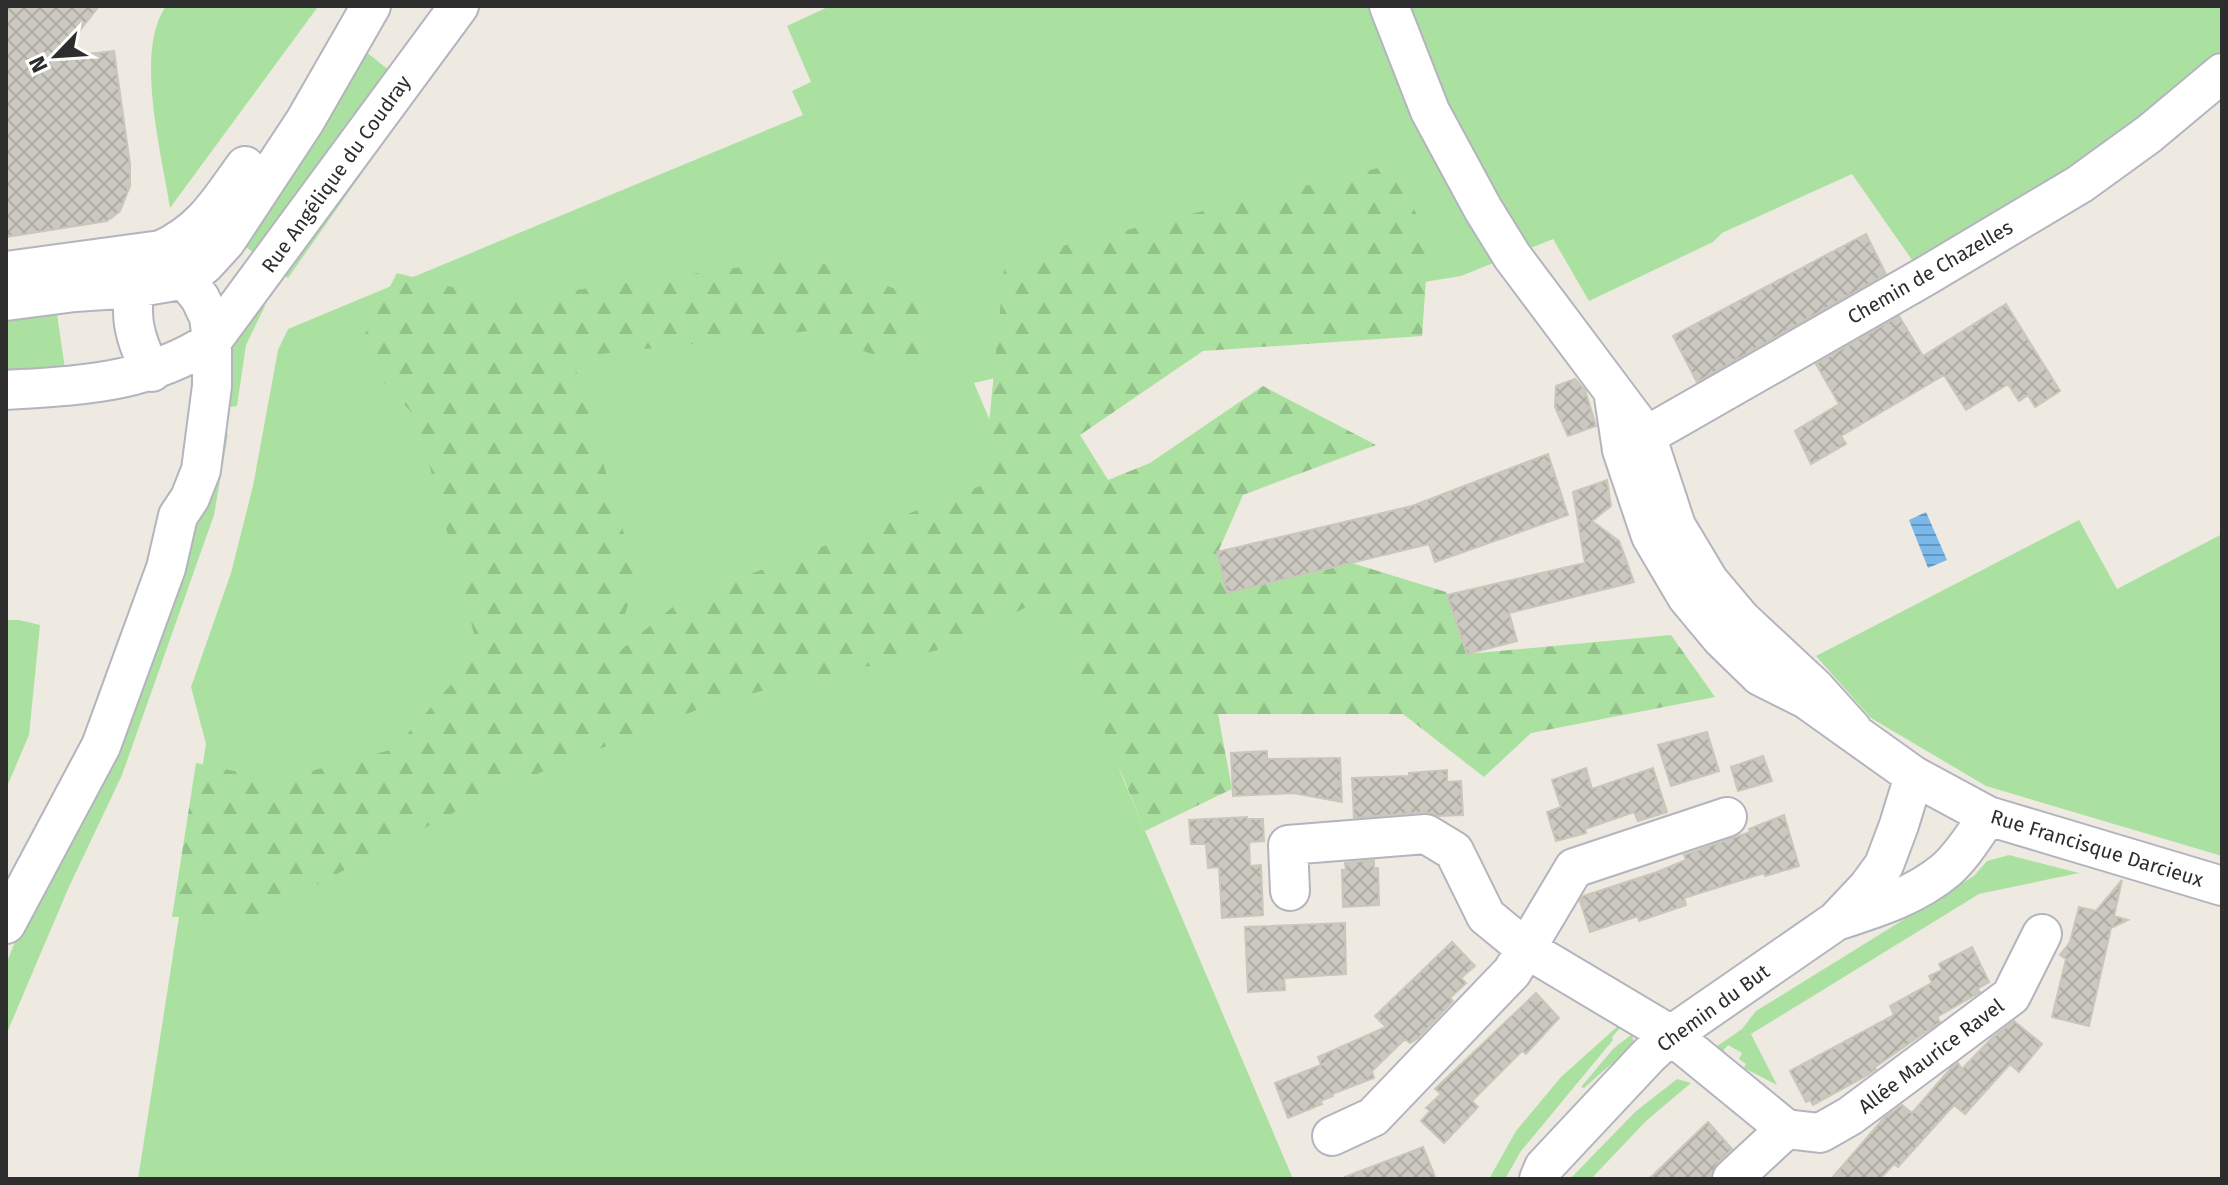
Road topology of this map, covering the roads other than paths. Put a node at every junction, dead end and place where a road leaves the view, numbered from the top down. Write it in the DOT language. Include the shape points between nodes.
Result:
graph roads {
  1 [pos="459,6"];
  2 [pos="1389,6"];
  3 [pos="369,10"];
  4 [pos="2222,73"];
  5 [pos="145,264"];
  6 [pos="6,271"];
  7 [pos="187,279"];
  8 [pos="6,301"];
  9 [pos="212,341"];
  10 [pos="152,372"];
  11 [pos="6,390"];
  12 [pos="1634,442"];
  13 [pos="1914,776"];
  14 [pos="1988,816"];
  15 [pos="1727,817"];
  16 [pos="2222,886"];
  17 [pos="1290,891"];
  18 [pos="1836,921"];
  19 [pos="6,924"];
  20 [pos="2042,934"];
  21 [pos="1525,948"];
  22 [pos="1671,1035"];
  23 [pos="1786,1129"];
  24 [pos="1332,1136"];
  25 [pos="1539,1179"];
  26 [pos="1732,1179"];
  1 -- 9 [label="street, Rue Angélique du Coudray"];
  2 -- 12 [label="street, Rue Francisque Darcieux" via="1430,111 1483,209 1614,395"];
  3 -- 5 [label="street" via="290,103 207,219"];
  3 -- 7 [label="street" via="305,121 226,241"];
  4 -- 12 [label="street, Chemin de Chazelles" via="2080,184"];
  5 -- 6 [label="street"];
  5 -- 7 [label="street"];
  5 -- 8 [label="street" via="75,292"];
  5 -- 10 [label="street" via="131,314"];
  7 -- 9 [label="street" via="209,317"];
  9 -- 10 [label="street, Rue Angélique du Coudray"];
  9 -- 19 [label="street" via="201,470 178,516 166,568 101,746"];
  10 -- 11 [label="street, Rue Angélique du Coudray" via="89,385"];
  12 -- 13 [label="street, Rue Francisque Darcieux" via="1651,536 1687,597 1722,639 1760,676 1806,699"];
  13 -- 14 [label="street, Rue Francisque Darcieux"];
  13 -- 18 [label="street, Chemin du But" via="1884,865"];
  14 -- 16 [label="street, Rue Francisque Darcieux"];
  14 -- 18 [label="street, Chemin du But" via="1945,870 1894,902"];
  15 -- 21 [label="street" via="1574,868"];
  17 -- 21 [label="street" via="1288,845 1426,834 1454,851 1486,916"];
  18 -- 22 [label="street, Chemin du But"];
  20 -- 23 [label="street, Allée Maurice Ravel" via="2011,996 1850,1116 1820,1133"];
  21 -- 22 [label="street"];
  21 -- 24 [label="street" via="1512,972 1373,1117"];
  22 -- 23 [label="street"];
  22 -- 25 [label="street, Chemin du But" via="1544,1167"];
  23 -- 26 [label="street"];
}
